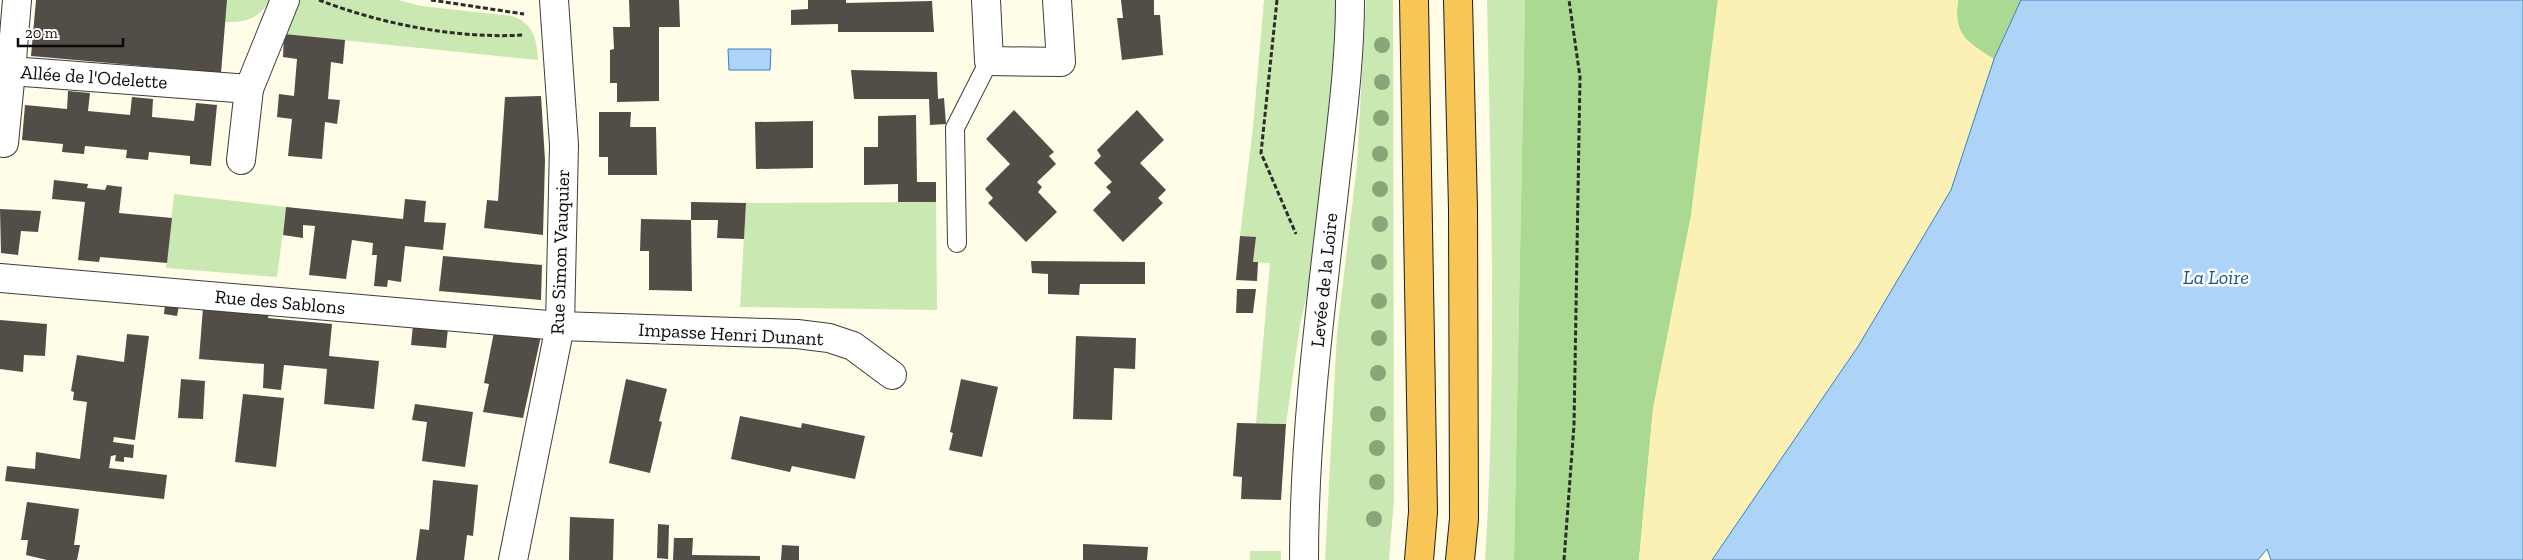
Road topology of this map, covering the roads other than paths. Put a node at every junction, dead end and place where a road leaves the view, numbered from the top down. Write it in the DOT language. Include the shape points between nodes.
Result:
graph roads {
  1 [pos="17,0"];
  2 [pos="285,0"];
  3 [pos="986,0"];
  4 [pos="1056,0"];
  5 [pos="1350,0"];
  6 [pos="1414,0"];
  7 [pos="1458,0"];
  8 [pos="555,13"];
  9 [pos="990,61"];
  10 [pos="11,71"];
  11 [pos="249,89"];
  12 [pos="4,143"];
  13 [pos="241,160"];
  14 [pos="957,243"];
  15 [pos="0,278"];
  16 [pos="560,326"];
  17 [pos="892,375"];
  18 [pos="513,560"];
  19 [pos="1304,560"];
  20 [pos="1419,560"];
  21 [pos="1460,560"];
  1 -- 10 [label="street, Allée de l'Odelette"];
  2 -- 11 [label="street"];
  3 -- 9 [label="street"];
  4 -- 9 [label="street" via="1060,62"];
  5 -- 19 [label="street, Levée de la Loire" via="1342,122 1322,294 1304,511"];
  6 -- 20 [label="highway" via="1423,512"];
  7 -- 21 [label="highway" via="1464,519"];
  8 -- 16 [label="street, Rue Simon Vauquier" via="564,145"];
  9 -- 14 [label="lane" via="955,128"];
  10 -- 11 [label="street, Allée de l'Odelette"];
  10 -- 12 [label="street"];
  11 -- 13 [label="street"];
  15 -- 16 [label="street, Rue des Sablons"];
  16 -- 17 [label="street, Impasse Henri Dunant" via="797,334 829,338 853,346"];
  16 -- 18 [label="street, Rue Simon Vauquier"];
}
